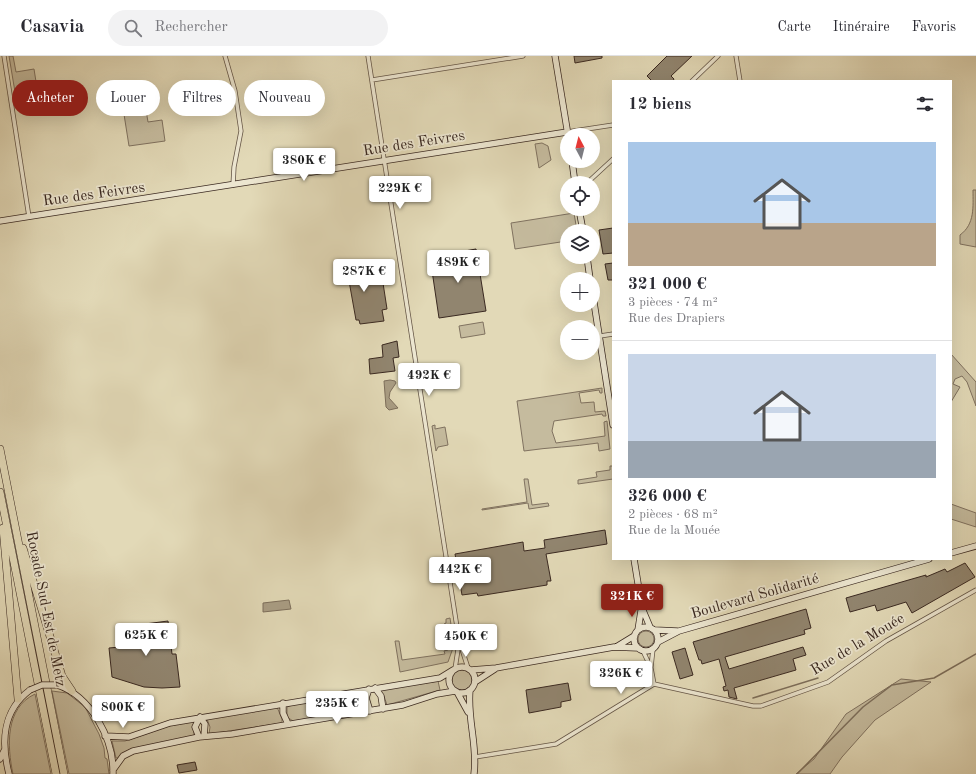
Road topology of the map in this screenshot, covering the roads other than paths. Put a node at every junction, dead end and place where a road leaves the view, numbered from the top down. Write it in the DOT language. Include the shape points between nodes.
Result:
graph roads {
  1 [pos="4,56"];
  2 [pos="225,56"];
  3 [pos="368,56"];
  4 [pos="523,56"];
  5 [pos="555,56"];
  6 [pos="718,56"];
  7 [pos="736,56"];
  8 [pos="372,80"];
  9 [pos="693,80"];
  10 [pos="740,80"];
  11 [pos="612,125"];
  12 [pos="567,128"];
  13 [pos="598,128"];
  14 [pos="560,135"];
  15 [pos="612,160"];
  16 [pos="384,161"];
  17 [pos="595,176"];
  18 [pos="233,184"];
  19 [pos="29,217"];
  20 [pos="0,221"];
  21 [pos="612,334"];
  22 [pos="600,336"];
  23 [pos="612,418"];
  24 [pos="0,449"];
  25 [pos="0,492"];
  26 [pos="11,502"];
  27 [pos="0,504"];
  28 [pos="976,546"];
  29 [pos="952,553"];
  30 [pos="634,560"];
  31 [pos="926,560"];
  32 [pos="976,590"];
  33 [pos="642,608"];
  34 [pos="652,629"];
  35 [pos="638,630"];
  36 [pos="679,631"];
  37 [pos="634,636"];
  38 [pos="459,640"];
  39 [pos="658,642"];
  40 [pos="614,648"];
  41 [pos="640,649"];
  42 [pos="653,649"];
  43 [pos="496,668"];
  44 [pos="651,668"];
  45 [pos="469,669"];
  46 [pos="454,670"];
  47 [pos="475,682"];
  48 [pos="654,684"];
  49 [pos="372,688"];
  50 [pos="470,690"];
  51 [pos="72,691"];
  52 [pos="456,692"];
  53 [pos="18,700"];
  54 [pos="283,703"];
  55 [pos="383,709"];
  56 [pos="370,711"];
  57 [pos="469,714"];
  58 [pos="200,717"];
  59 [pos="288,724"];
  60 [pos="105,736"];
  61 [pos="201,736"];
  62 [pos="5,749"];
  63 [pos="475,758"];
  64 [pos="0,759"];
  65 [pos="113,772"];
  66 [pos="9,774"];
  67 [pos="56,774"];
  68 [pos="64,774"];
  69 [pos="474,774"];
  1 -- 19 [label="street"];
  2 -- 18 [label="street" via="235,91 242,131"];
  3 -- 8 [label="street"];
  4 -- 8 [label="street"];
  5 -- 12 [label="main road"];
  6 -- 9 [label="street"];
  7 -- 10 [label="street"];
  8 -- 16 [label="street"];
  11 -- 13 [label="street, Rue des Feivres"];
  14 -- 16 [label="main road, Rue des Feivres"];
  15 -- 17 [label="street"];
  16 -- 18 [label="main road, Rue des Feivres"];
  16 -- 38 [label="street"];
  18 -- 19 [label="main road, Rue des Feivres"];
  19 -- 20 [label="main road, Rue des Feivres"];
  21 -- 22 [label="street"];
  22 -- 23 [label="main road"];
  24 -- 26 [label="highway, Rocade Sud-Est de Metz"];
  25 -- 67 [label="highway, Rocade Sud-Est de Metz"];
  26 -- 51 [label="highway" via="62,676"];
  26 -- 68 [label="highway, Rocade Sud-Est de Metz"];
  27 -- 53 [label="highway"];
  28 -- 29 [label="main road"];
  30 -- 33 [label="main road"];
  31 -- 36 [label="main road, Boulevard Solidarité"];
  32 -- 48 [label="street, Rue de la Mouée" via="886,641 828,682 761,706"];
  33 -- 34 [label="main road"];
  33 -- 35 [label="main road"];
  34 -- 35 [label="main road" via="646,627"];
  34 -- 36 [label="main road, Boulevard Solidarité"];
  34 -- 39 [label="main road"];
  35 -- 37 [label="main road"];
  36 -- 39 [label="main road, Boulevard Solidarité"];
  37 -- 40 [label="main road"];
  37 -- 41 [label="main road" via="634,642"];
  38 -- 45 [label="street"];
  38 -- 46 [label="street"];
  39 -- 42 [label="main road"];
  40 -- 41 [label="main road"];
  40 -- 43 [label="main road"];
  41 -- 42 [label="main road"];
  41 -- 44 [label="street"];
  42 -- 44 [label="street"];
  43 -- 45 [label="main road"];
  43 -- 47 [label="main road"];
  44 -- 48 [label="street"];
  45 -- 46 [label="main road" via="462,667"];
  45 -- 47 [label="main road" via="475,676"];
  46 -- 49 [label="main road" via="440,678"];
  46 -- 52 [label="main road" via="449,681"];
  47 -- 50 [label="main road"];
  48 -- 63 [label="street" via="552,746"];
  49 -- 54 [label="main road"];
  49 -- 55 [label="main road" via="381,696"];
  49 -- 56 [label="main road" via="366,698"];
  50 -- 52 [label="main road"];
  50 -- 57 [label="main road"];
  51 -- 53 [label="main road, bridge" via="57,685 42,685 30,690"];
  51 -- 60 [label="main road" via="86,702"];
  52 -- 55 [label="main road" via="443,692"];
  52 -- 57 [label="main road"];
  53 -- 62 [label="main road" via="8,717"];
  54 -- 58 [label="main road"];
  54 -- 59 [label="main road" via="282,713"];
  55 -- 56 [label="main road"];
  56 -- 59 [label="main road"];
  57 -- 63 [label="main road"];
  58 -- 60 [label="main road" via="170,723 129,737"];
  58 -- 61 [label="main road" via="205,724"];
  58 -- 61 [label="main road" via="195,727"];
  59 -- 61 [label="main road" via="232,734"];
  60 -- 65 [label="main road"];
  61 -- 65 [label="main road" via="128,752 122,756"];
  62 -- 64 [label="main road"];
  62 -- 66 [label="main road"];
  63 -- 69 [label="main road"];
}
